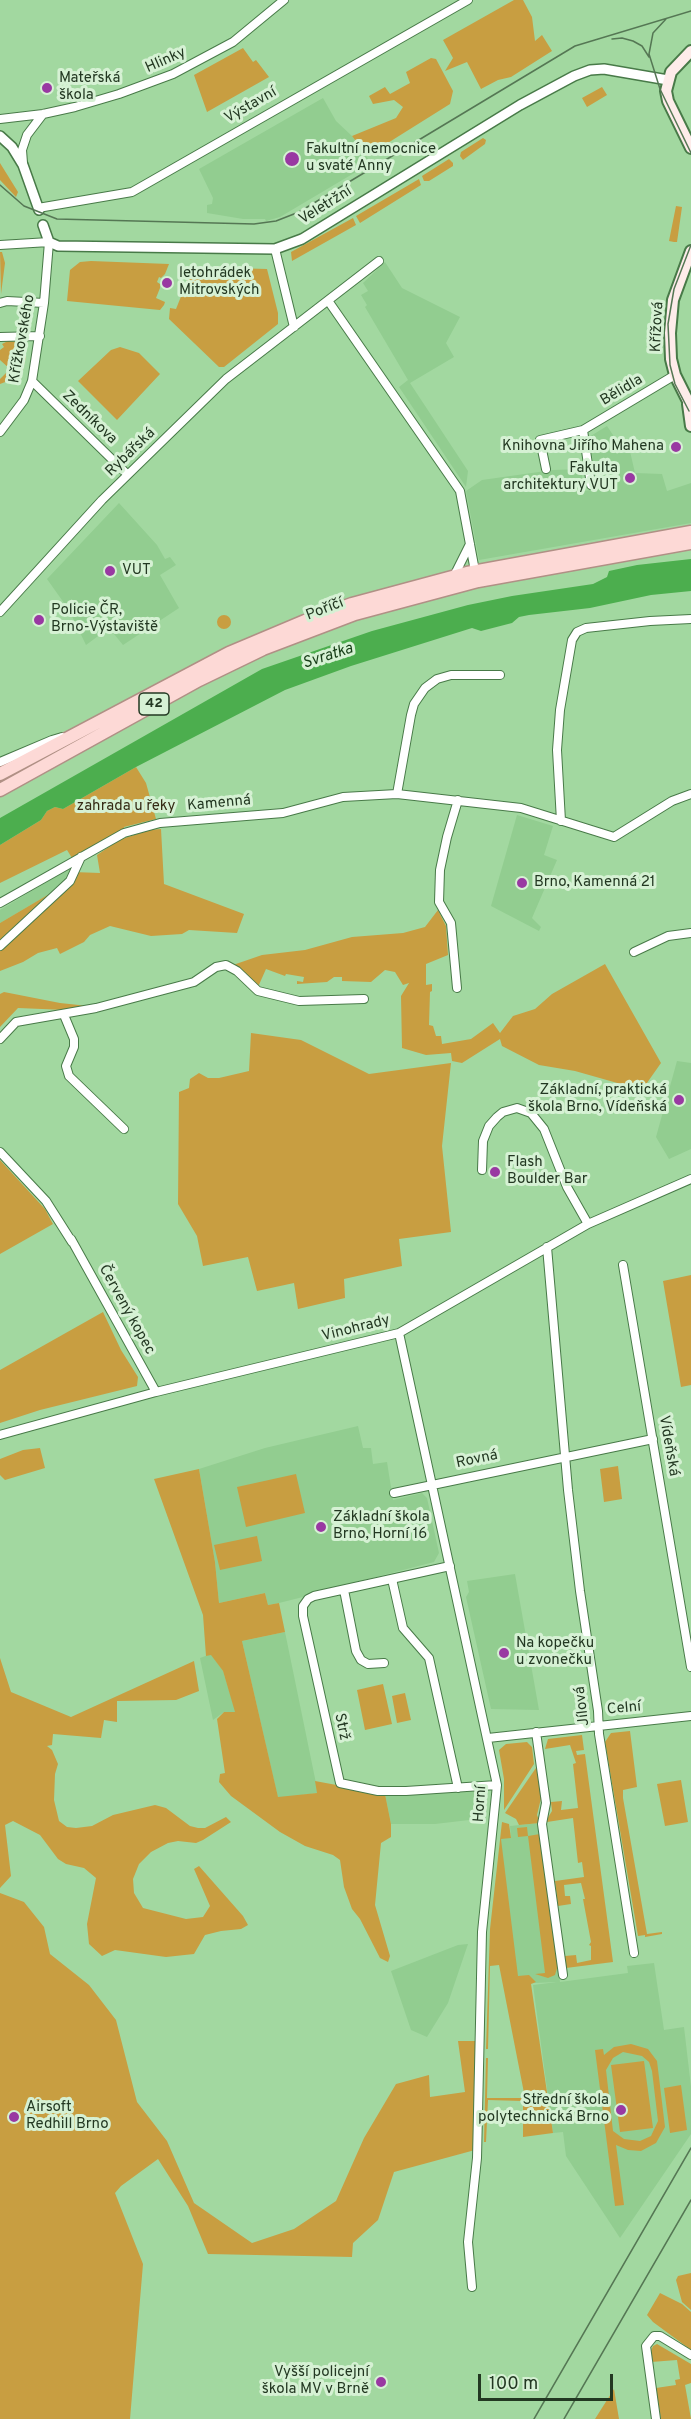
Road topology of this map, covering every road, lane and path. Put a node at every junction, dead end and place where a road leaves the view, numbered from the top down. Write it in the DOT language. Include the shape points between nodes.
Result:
graph roads {
  1 [pos="284,0"];
  2 [pos="468,0"];
  3 [pos="691,51"];
  4 [pos="668,80"];
  5 [pos="43,114"];
  6 [pos="0,119"];
  7 [pos="0,136"];
  8 [pos="691,148"];
  9 [pos="23,165"];
  10 [pos="38,209"];
  11 [pos="43,225"];
  12 [pos="49,242"];
  13 [pos="0,245"];
  14 [pos="275,249"];
  15 [pos="691,251"];
  16 [pos="379,261"];
  17 [pos="329,302"];
  18 [pos="0,303"];
  19 [pos="44,303"];
  20 [pos="294,327"];
  21 [pos="40,336"];
  22 [pos="0,337"];
  23 [pos="675,375"];
  24 [pos="32,381"];
  25 [pos="689,405"];
  26 [pos="691,426"];
  27 [pos="583,430"];
  28 [pos="0,432"];
  29 [pos="546,469"];
  30 [pos="128,474"];
  31 [pos="591,485"];
  32 [pos="691,532"];
  33 [pos="691,543"];
  34 [pos="470,544"];
  35 [pos="475,572"];
  36 [pos="454,576"];
  37 [pos="0,612"];
  38 [pos="691,620"];
  39 [pos="500,675"];
  40 [pos="75,735"];
  41 [pos="0,762"];
  42 [pos="0,774"];
  43 [pos="0,790"];
  44 [pos="691,794"];
  45 [pos="397,795"];
  46 [pos="458,800"];
  47 [pos="561,821"];
  48 [pos="81,857"];
  49 [pos="0,903"];
  50 [pos="691,933"];
  51 [pos="0,946"];
  52 [pos="634,952"];
  53 [pos="457,988"];
  54 [pos="364,999"];
  55 [pos="64,1015"];
  56 [pos="0,1038"];
  57 [pos="124,1129"];
  58 [pos="0,1152"];
  59 [pos="482,1170"];
  60 [pos="691,1179"];
  61 [pos="588,1224"];
  62 [pos="547,1247"];
  63 [pos="623,1265"];
  64 [pos="399,1333"];
  65 [pos="156,1392"];
  66 [pos="0,1435"];
  67 [pos="653,1439"];
  68 [pos="566,1456"];
  69 [pos="432,1484"];
  70 [pos="394,1493"];
  71 [pos="450,1566"];
  72 [pos="393,1579"];
  73 [pos="344,1590"];
  74 [pos="384,1663"];
  75 [pos="691,1667"];
  76 [pos="691,1716"];
  77 [pos="599,1725"];
  78 [pos="536,1732"];
  79 [pos="488,1738"];
  80 [pos="497,1785"];
  81 [pos="458,1788"];
  82 [pos="634,1953"];
  83 [pos="562,1975"];
  84 [pos="472,2287"];
  85 [pos="691,2355"];
  86 [pos="656,2419"];
  1 -- 5 [label="street, Hlinky" via="242,36 195,64 129,90"];
  2 -- 10 [label="street, Výstavní" via="132,192"];
  3 -- 4 [label="main road"];
  4 -- 8 [label="main road" via="667,99"];
  4 -- 14 [label="street, Veletržní" via="604,69 586,71 520,105 302,239"];
  5 -- 6 [label="street, Hlinky"];
  5 -- 9 [label="street" via="27,135"];
  7 -- 9 [label="street, Výstavní"];
  9 -- 10 [label="street, Výstavní"];
  11 -- 12 [label="street"];
  12 -- 13 [label="street"];
  12 -- 14 [label="street, Veletržní" via="70,247"];
  12 -- 19 [label="street, Křížkovského"];
  14 -- 20 [label="street"];
  15 -- 23 [label="main road, Křížová" via="670,312 670,354"];
  16 -- 17 [label="street, Rybářská"];
  17 -- 20 [label="street, Rybářská"];
  17 -- 34 [label="street" via="460,491"];
  18 -- 19 [label="street"];
  19 -- 21 [label="street, Křížkovského"];
  20 -- 30 [label="street, Rybářská" via="226,379"];
  21 -- 22 [label="street"];
  21 -- 24 [label="street, Křížkovského"];
  23 -- 25 [label="main road, Křížová"];
  23 -- 27 [label="street, Bělidla"];
  24 -- 28 [label="street, Křížkovského" via="24,400"];
  24 -- 30 [label="street, Zedníkova"];
  25 -- 26 [label="main road, Křížová"];
  27 -- 29 [label="street, Bělidla" via="540,440"];
  27 -- 31 [label="street"];
  30 -- 37 [label="street, Rybářská"];
  32 -- 35 [label="main road, Poříčí / 42"];
  33 -- 43 [label="main road, Poříčí / 42" via="478,581 355,614 263,649 199,680"];
  34 -- 35 [label="street"];
  34 -- 36 [label="street"];
  35 -- 36 [label="main road, Poříčí / 42"];
  36 -- 40 [label="main road, Poříčí / 42" via="352,604 280,631 170,683"];
  38 -- 47 [label="street" via="650,621 577,632 572,640 558,730"];
  39 -- 45 [label="street" via="451,675 425,688 411,715"];
  40 -- 41 [label="street, Poříčí" via="52,740"];
  40 -- 42 [label="main road, Poříčí / 42"];
  44 -- 47 [label="street, Kamenná" via="672,801 614,837"];
  45 -- 46 [label="street, Kamenná"];
  45 -- 48 [label="street, Kamenná" via="343,797 283,813 160,823 124,833"];
  46 -- 47 [label="street, Kamenná" via="521,808"];
  46 -- 53 [label="street" via="440,870 439,902 451,923"];
  48 -- 49 [label="street, Kamenná"];
  48 -- 51 [label="street" via="70,881"];
  50 -- 52 [label="street" via="668,936"];
  54 -- 55 [label="street" via="299,1001 258,991 226,965 194,982"];
  55 -- 56 [label="street" via="16,1022"];
  55 -- 57 [label="street" via="74,1039 66,1066 69,1076"];
  58 -- 65 [label="street, Červený kopec" via="46,1201 72,1240"];
  59 -- 61 [label="street" via="483,1141 489,1126 503,1112 517,1108 531,1113 544,1129 567,1187"];
  60 -- 61 [label="street, Vinohrady"];
  61 -- 62 [label="street, Vinohrady"];
  62 -- 64 [label="street, Vinohrady"];
  62 -- 68 [label="street, Jílová"];
  63 -- 67 [label="street, Vídeňská"];
  64 -- 65 [label="street, Vinohrady"];
  64 -- 69 [label="street, Horní"];
  65 -- 66 [label="street, Vinohrady"];
  67 -- 68 [label="street"];
  67 -- 75 [label="street, Vídeňská"];
  68 -- 69 [label="street, Rovná"];
  68 -- 77 [label="street, Jílová"];
  69 -- 70 [label="street, Rovná"];
  69 -- 71 [label="street, Horní"];
  71 -- 72 [label="street, Strž"];
  71 -- 79 [label="street, Horní"];
  72 -- 73 [label="street, Strž"];
  72 -- 81 [label="street" via="403,1628 429,1658"];
  73 -- 74 [label="street" via="356,1651 368,1664"];
  73 -- 81 [label="street, Strž" via="314,1596 303,1606 340,1783 378,1791"];
  76 -- 77 [label="street, Celní"];
  77 -- 78 [label="street, Celní"];
  77 -- 82 [label="street, Jílová"];
  78 -- 79 [label="street, Celní"];
  78 -- 83 [label="street" via="546,1803 542,1824"];
  79 -- 80 [label="street, Horní"];
  80 -- 81 [label="street, Strž"];
  80 -- 84 [label="street, Horní" via="482,1932 477,2158 468,2242"];
  85 -- 86 [label="street" via="660,2336 654,2336 645,2349"];
}
